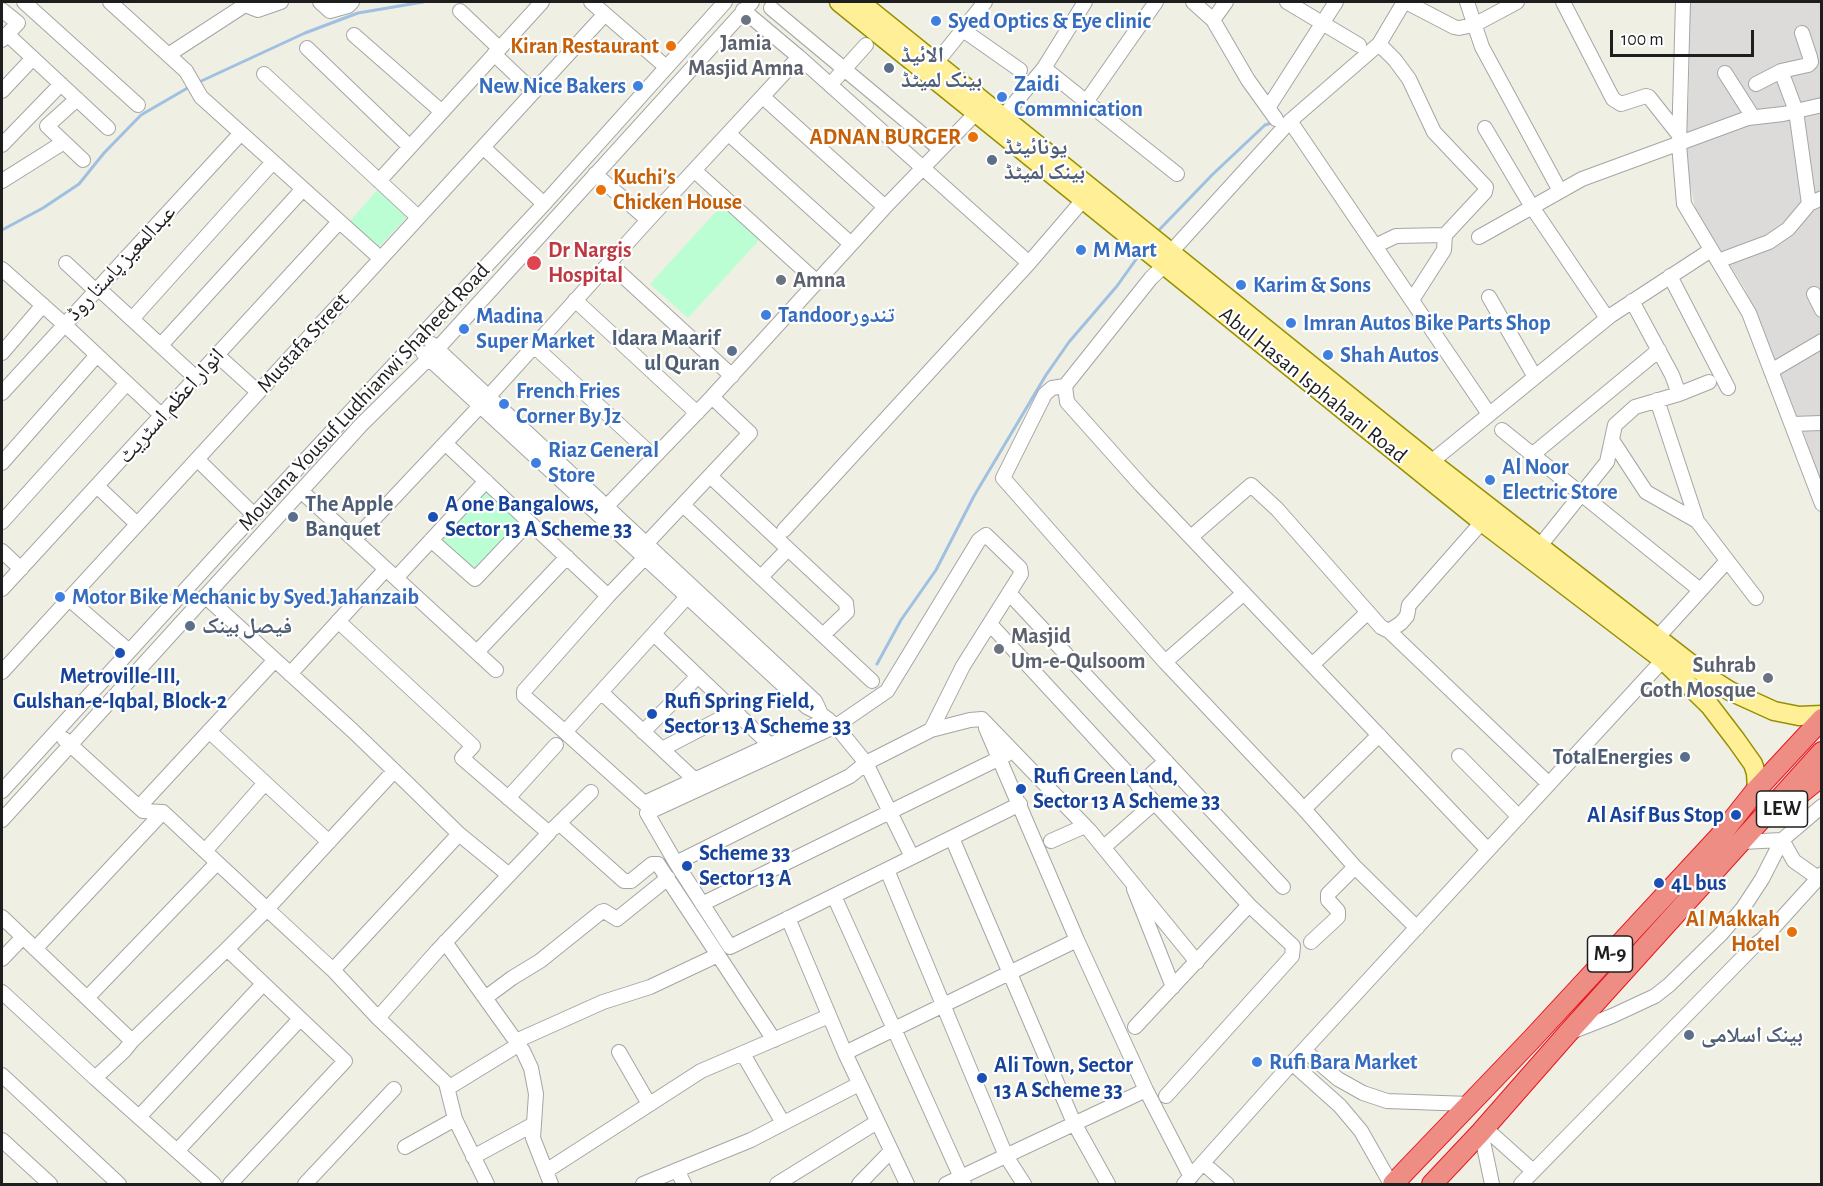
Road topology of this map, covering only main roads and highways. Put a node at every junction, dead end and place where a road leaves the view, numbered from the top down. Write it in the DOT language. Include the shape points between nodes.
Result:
graph roads {
  1 [pos="839,2"];
  2 [pos="860,2"];
  3 [pos="999,122"];
  4 [pos="1168,259"];
  5 [pos="1427,468"];
  6 [pos="1730,691"];
  7 [pos="1714,711"];
  8 [pos="1821,715"];
  9 [pos="1821,719"];
  10 [pos="1821,752"];
  11 [pos="1821,776"];
  12 [pos="1757,789"];
  13 [pos="1742,842"];
  14 [pos="1392,1185"];
  15 [pos="1432,1185"];
  1 -- 3 [label="main road, Abul Hasan Isphahani Road" via="976,113"];
  2 -- 3 [label="main road, Abul Hasan Isphahani Road" via="936,63"];
  3 -- 4 [label="main road, Abul Hasan Isphahani Road"];
  3 -- 4 [label="main road, Abul Hasan Isphahani Road" via="1083,200"];
  4 -- 5 [label="main road, Abul Hasan Isphahani Road"];
  5 -- 6 [label="main road, Abul Hasan Isphahani Road"];
  5 -- 7 [label="main road, Abul Hasan Isphahani Road" via="1482,522 1663,660"];
  6 -- 7 [label="main road"];
  6 -- 8 [label="main road, Abul Hasan Isphahani Road" via="1787,715"];
  7 -- 12 [label="main road, Abul Hasan Isphahani Road" via="1753,764"];
  9 -- 12 [label="highway, M-9"];
  10 -- 13 [label="highway, M-9"];
  11 -- 13 [label="highway, LEW"];
  12 -- 14 [label="highway, M-9" via="1719,837"];
  13 -- 15 [label="highway, M-9"];
}
